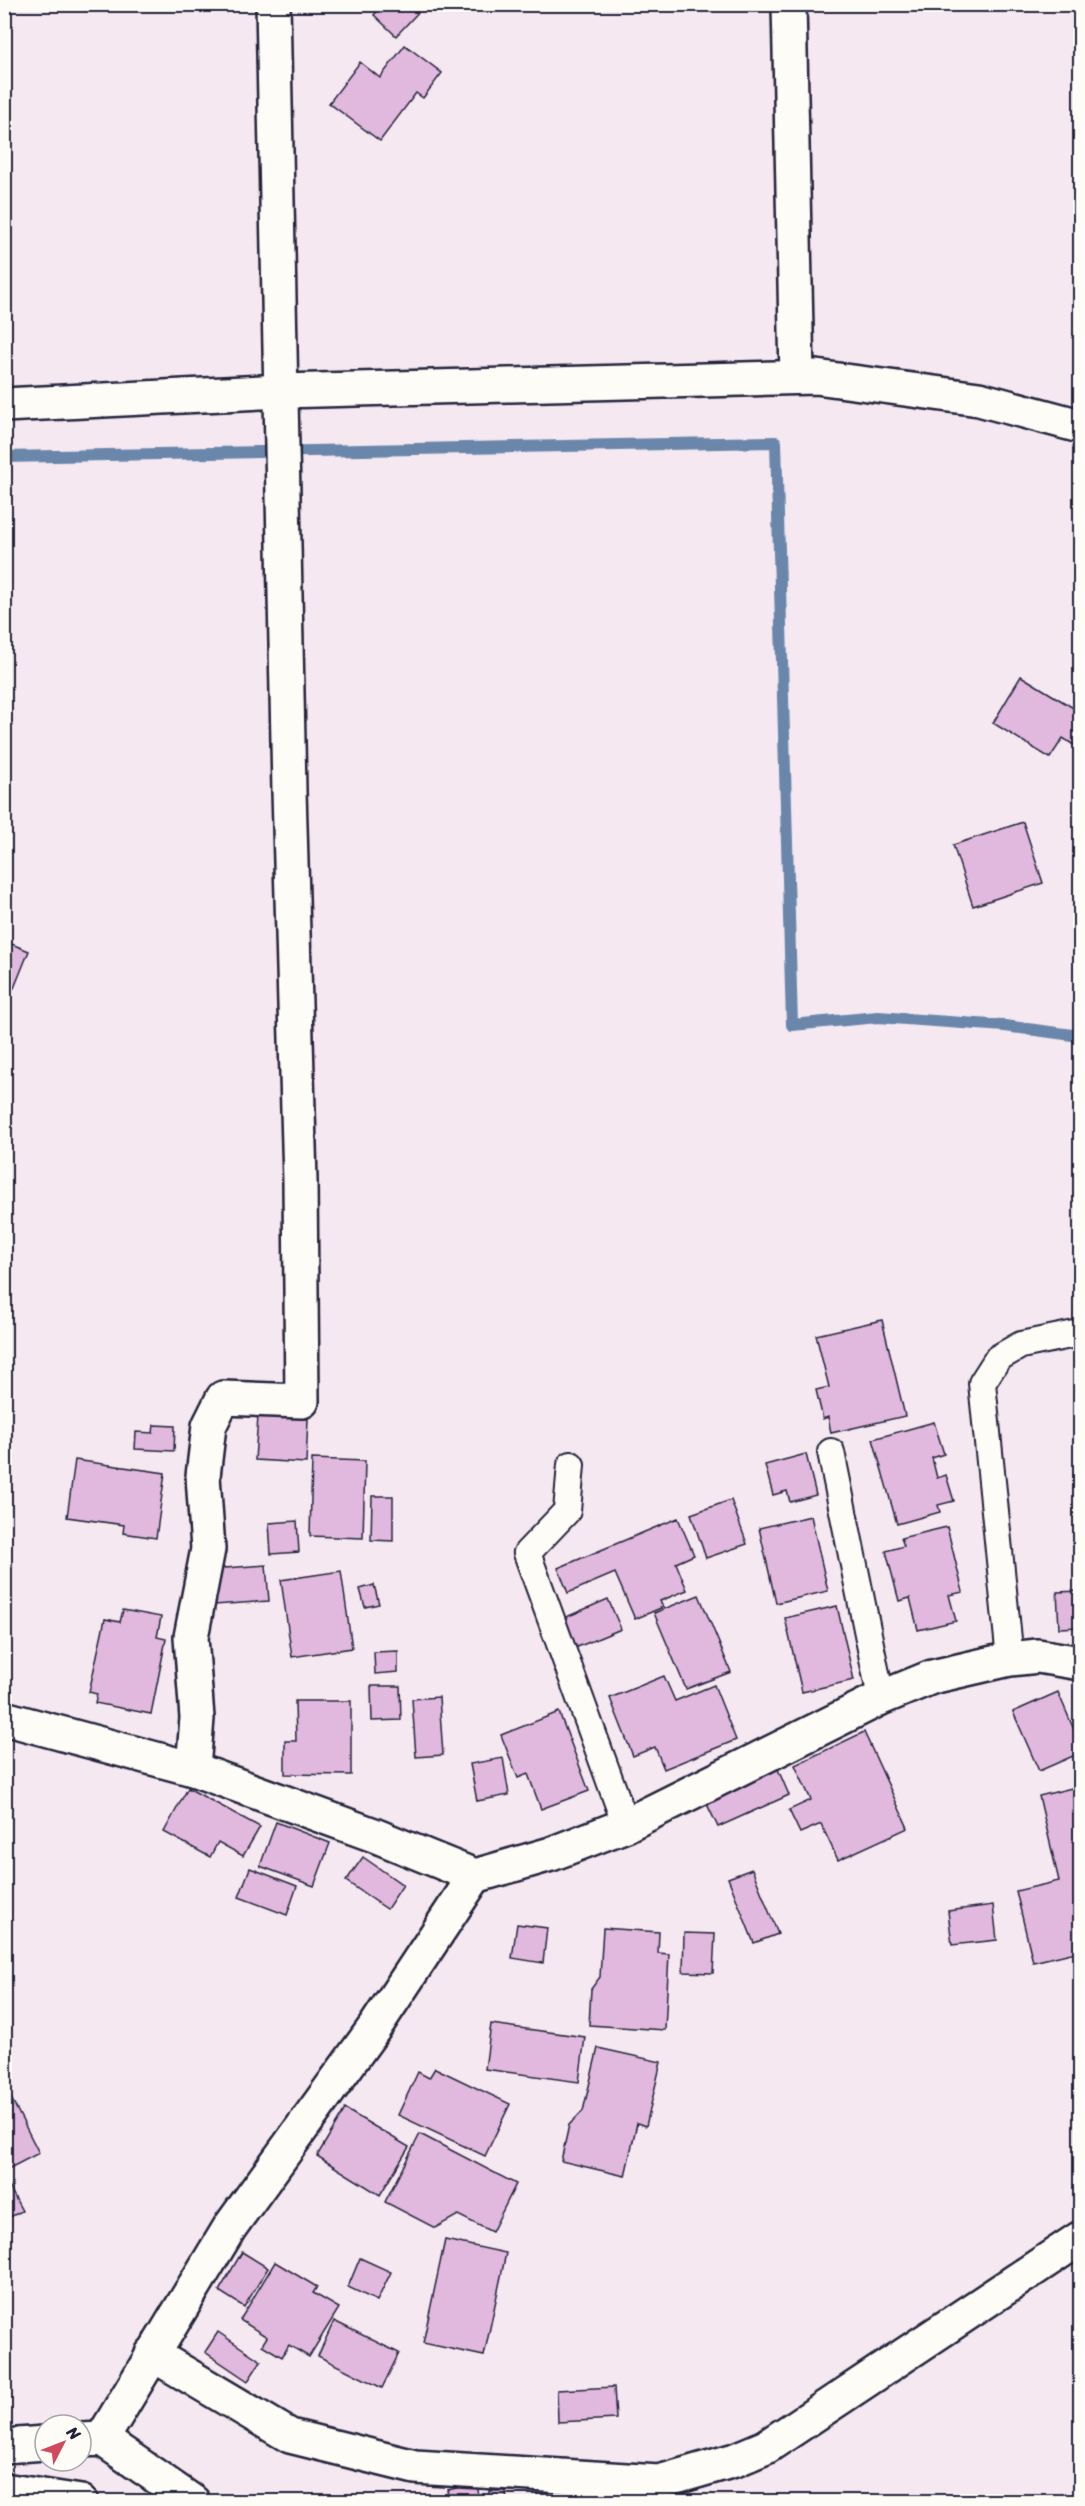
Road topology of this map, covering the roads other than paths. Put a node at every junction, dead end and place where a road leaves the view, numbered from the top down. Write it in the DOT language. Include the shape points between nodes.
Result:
graph roads {
  1 [pos="273,4"];
  2 [pos="789,4"];
  3 [pos="797,377"];
  4 [pos="281,392"];
  5 [pos="4,405"];
  6 [pos="1080,426"];
  7 [pos="1080,1333"];
  8 [pos="831,1452"];
  9 [pos="571,1465"];
  10 [pos="1010,1659"];
  11 [pos="1080,1663"];
  12 [pos="881,1698"];
  13 [pos="4,1718"];
  14 [pos="193,1769"];
  15 [pos="626,1825"];
  16 [pos="475,1876"];
  17 [pos="1080,2241"];
  18 [pos="152,2354"];
  19 [pos="93,2439"];
  20 [pos="93,2441"];
  21 [pos="33,2444"];
  22 [pos="4,2446"];
  23 [pos="4,2490"];
  24 [pos="659,2492"];
  25 [pos="81,2502"];
  26 [pos="193,2502"];
  1 -- 4 [label="street"];
  2 -- 3 [label="street"];
  3 -- 4 [label="street"];
  3 -- 6 [label="street" via="979,399"];
  4 -- 5 [label="street"];
  4 -- 14 [label="street" via="302,1401 223,1398 209,1426 203,1476 208,1549 191,1637 197,1718"];
  7 -- 10 [label="lane" via="1021,1346 998,1358 982,1383"];
  8 -- 12 [label="lane"];
  9 -- 15 [label="lane" via="567,1511 527,1553"];
  10 -- 11 [label="street" via="1038,1656"];
  10 -- 12 [label="street" via="932,1677"];
  12 -- 15 [label="street"];
  13 -- 14 [label="street"];
  14 -- 16 [label="street"];
  15 -- 16 [label="street" via="551,1854"];
  16 -- 18 [label="street" via="375,2027 230,2227"];
  17 -- 24 [label="street" via="766,2447"];
  18 -- 19 [label="street"];
  18 -- 24 [label="street" via="290,2436 416,2467"];
  20 -- 26 [label="street"];
  21 -- 22 [label="street"];
  23 -- 25 [label="street"];
}
